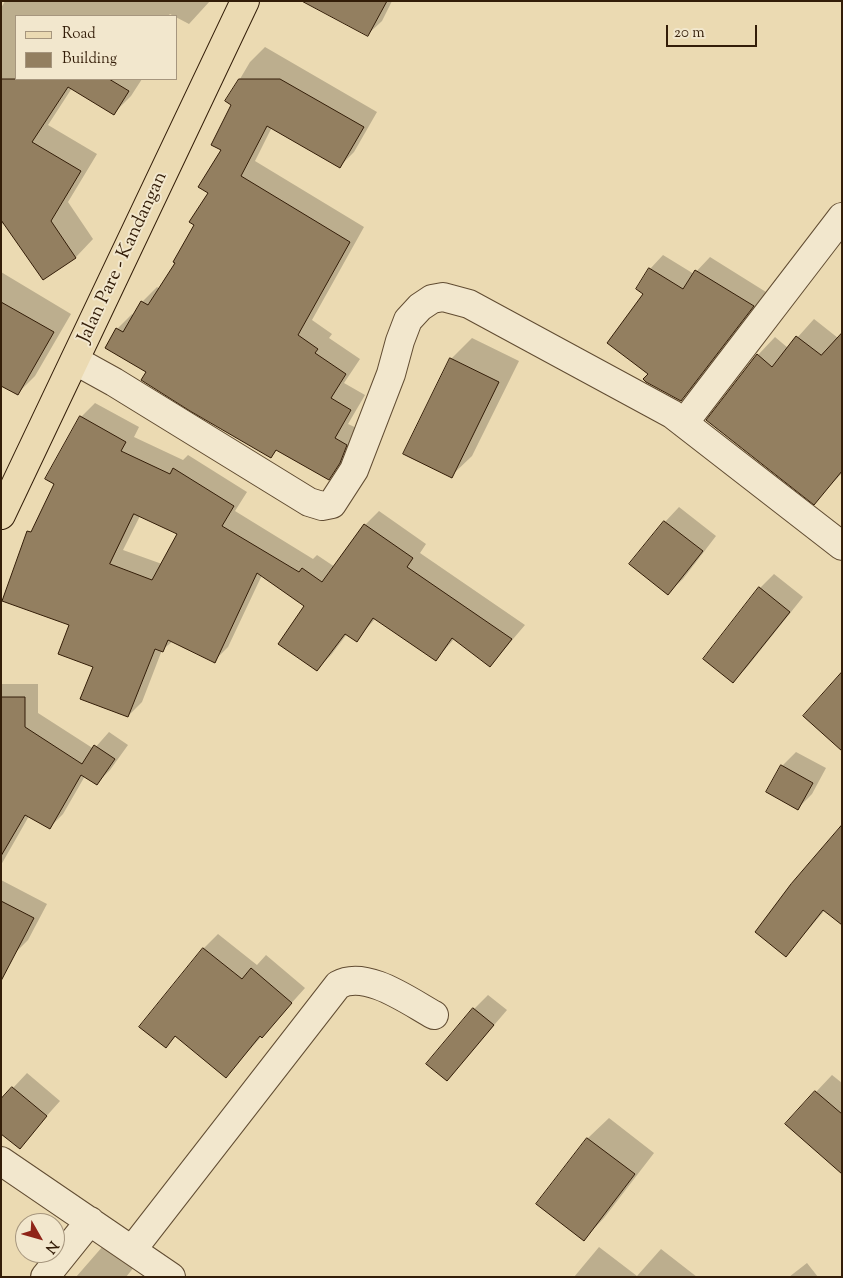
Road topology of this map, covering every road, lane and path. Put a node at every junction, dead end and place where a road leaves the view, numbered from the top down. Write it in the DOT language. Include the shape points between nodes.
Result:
graph roads {
  1 [pos="245,1"];
  2 [pos="842,217"];
  3 [pos="76,361"];
  4 [pos="684,423"];
  5 [pos="1,515"];
  6 [pos="842,546"];
  7 [pos="434,1015"];
  8 [pos="1,1161"];
  9 [pos="90,1221"];
  10 [pos="132,1250"];
  11 [pos="45,1277"];
  12 [pos="171,1277"];
  1 -- 3 [label="main road, Jalan Pare - Kandangan"];
  2 -- 4 [label="street"];
  3 -- 4 [label="street" via="309,502 322,506 328,506 335,500 354,470 408,320 420,307 443,297 469,304"];
  3 -- 5 [label="main road, Jalan Pare - Kandangan"];
  4 -- 6 [label="street"];
  7 -- 10 [label="street" via="367,981 345,981 338,985"];
  8 -- 9 [label="street"];
  9 -- 10 [label="street"];
  9 -- 11 [label="street"];
  10 -- 12 [label="street"];
}
